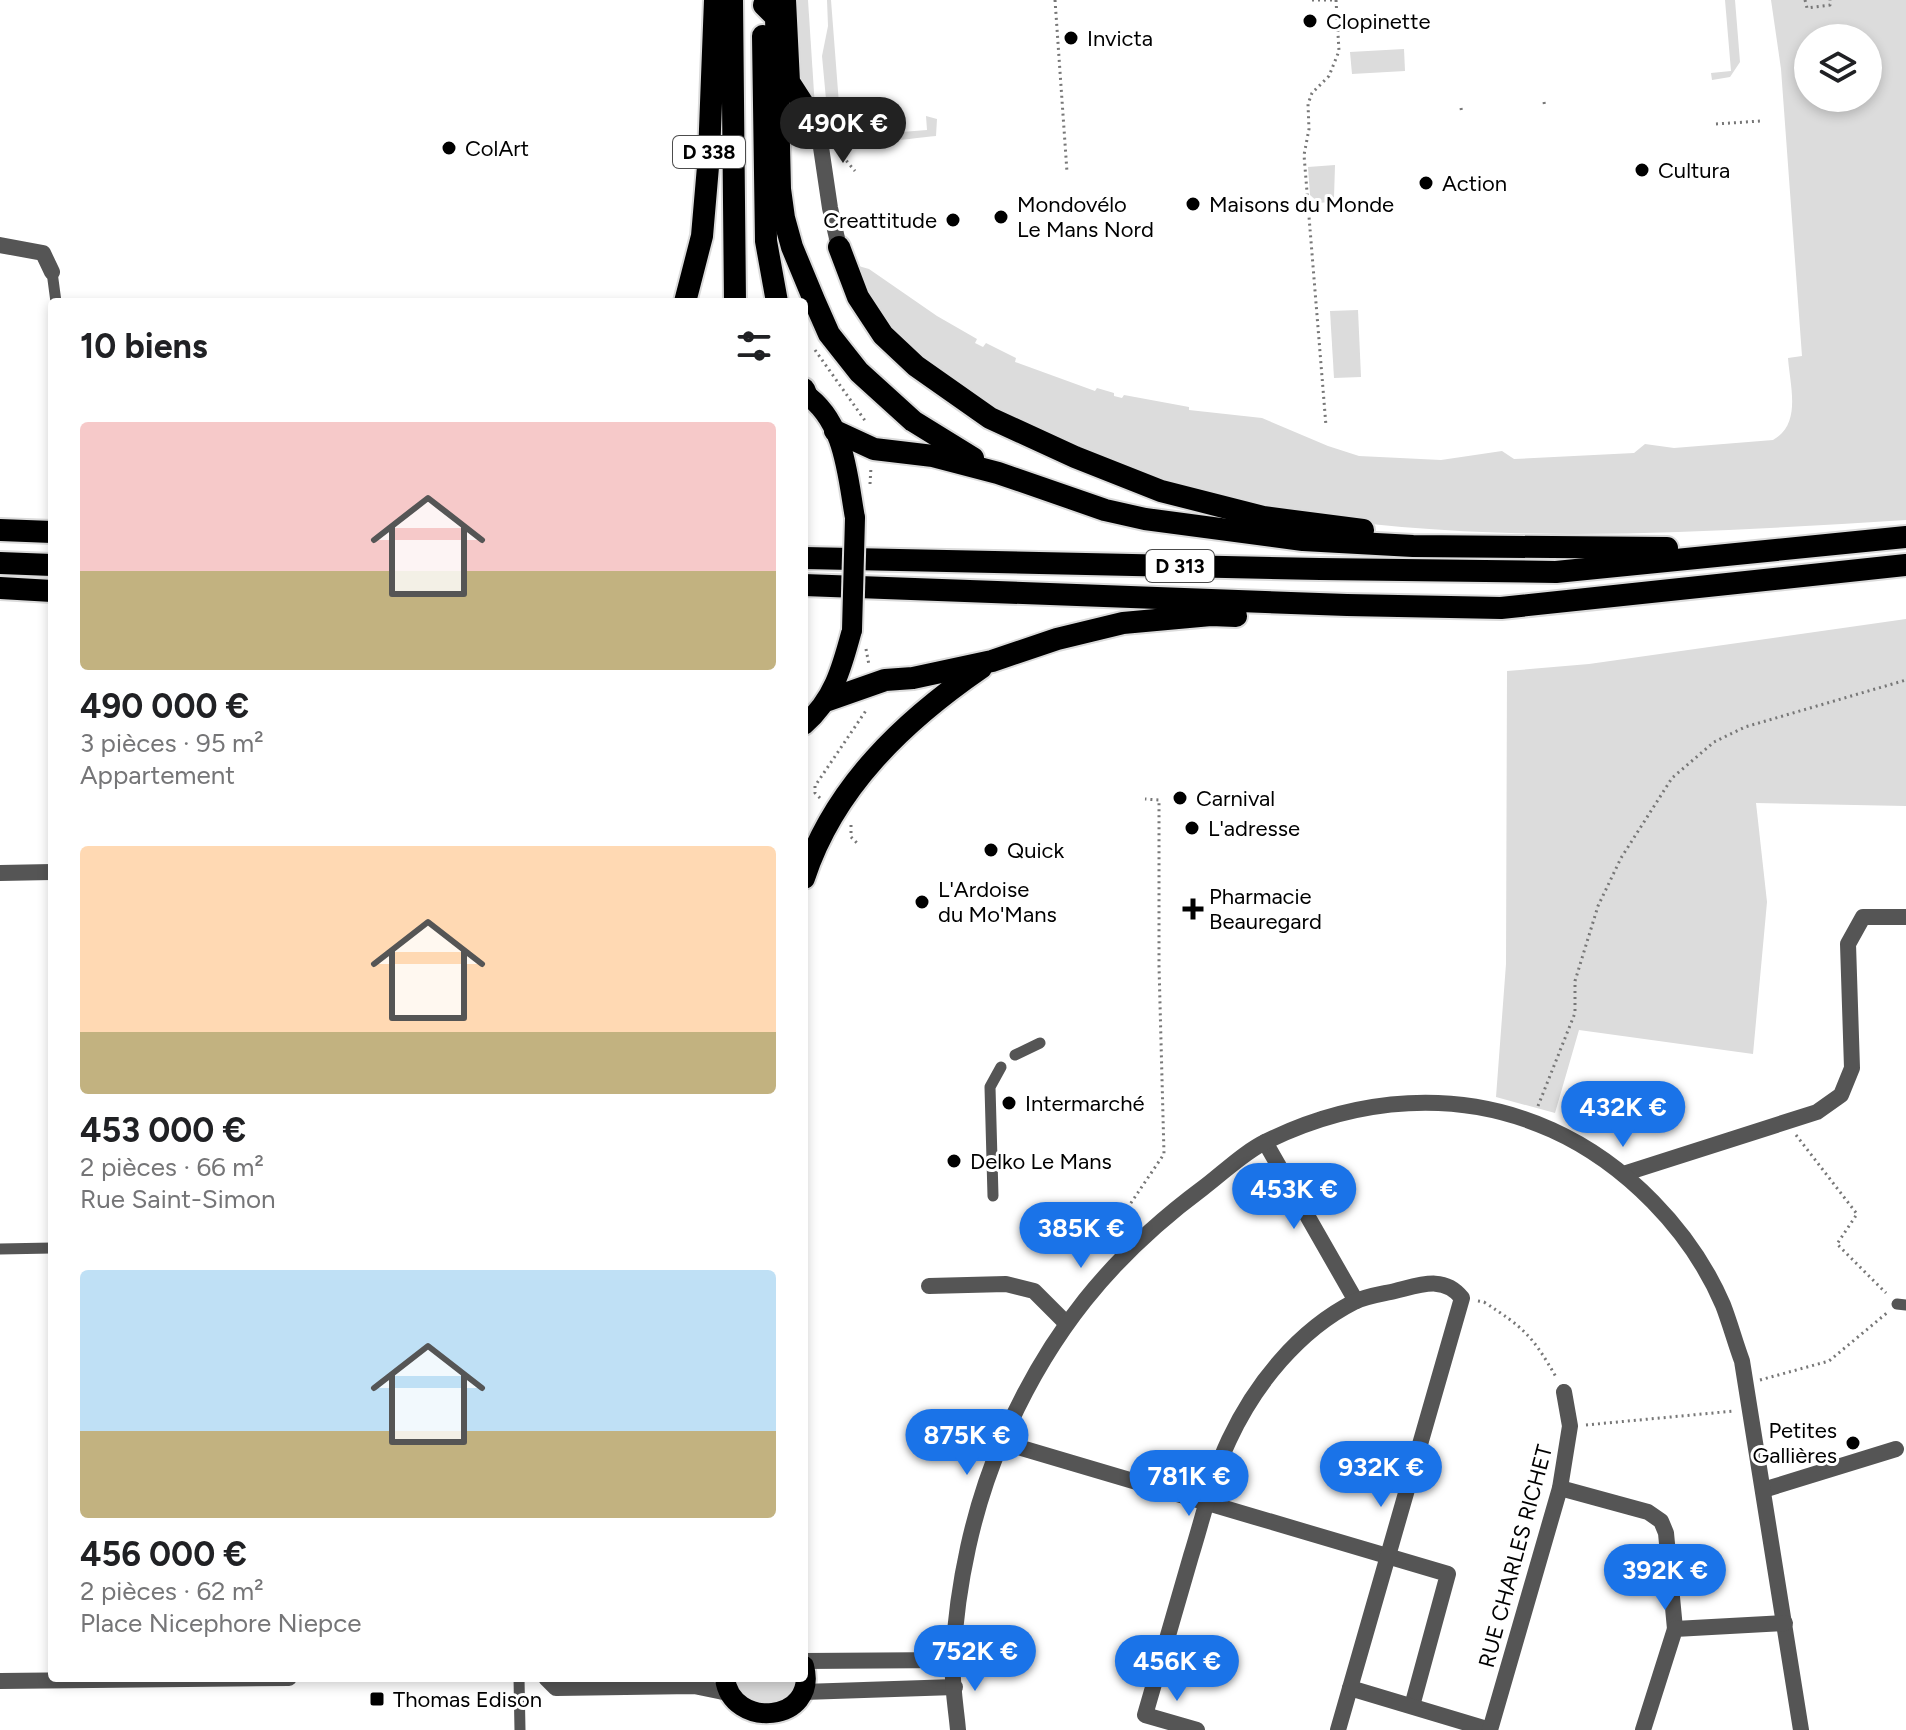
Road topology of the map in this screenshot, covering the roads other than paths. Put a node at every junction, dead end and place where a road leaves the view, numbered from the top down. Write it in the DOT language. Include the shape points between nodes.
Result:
graph roads {
  1 [pos="715,0"];
  2 [pos="732,0"];
  3 [pos="771,2"];
  4 [pos="818,127"];
  5 [pos="0,245"];
  6 [pos="839,247"];
  7 [pos="52,272"];
  8 [pos="55,298"];
  9 [pos="686,298"];
  10 [pos="735,298"];
  11 [pos="776,298"];
  12 [pos="808,395"];
  13 [pos="835,431"];
  14 [pos="998,473"];
  15 [pos="0,530"];
  16 [pos="47,530"];
  17 [pos="1906,537"];
  18 [pos="1413,546"];
  19 [pos="1809,548"];
  20 [pos="808,558"];
  21 [pos="0,563"];
  22 [pos="48,565"];
  23 [pos="1906,565"];
  24 [pos="808,585"];
  25 [pos="0,588"];
  26 [pos="48,591"];
  27 [pos="1347,605"];
  28 [pos="992,661"];
  29 [pos="828,700"];
  30 [pos="808,721"];
  31 [pos="808,865"];
  32 [pos="48,872"];
  33 [pos="0,873"];
  34 [pos="1906,917"];
  35 [pos="1040,1043"];
  36 [pos="1015,1055"];
  37 [pos="1001,1067"];
  38 [pos="1265,1142"];
  39 [pos="1623,1174"];
  40 [pos="993,1196"];
  41 [pos="48,1248"];
  42 [pos="0,1249"];
  43 [pos="929,1286"];
  44 [pos="1356,1301"];
  45 [pos="1066,1323"];
  46 [pos="1564,1392"];
  47 [pos="1001,1442"];
  48 [pos="1896,1449"];
  49 [pos="1560,1488"];
  50 [pos="1763,1490"];
  51 [pos="1207,1503"];
  52 [pos="1388,1556"];
  53 [pos="1785,1623"];
  54 [pos="1675,1629"];
  55 [pos="952,1660"];
  56 [pos="808,1663"];
  57 [pos="0,1681"];
  58 [pos="48,1681"];
  59 [pos="519,1682"];
  60 [pos="550,1682"];
  61 [pos="806,1682"];
  62 [pos="727,1685"];
  63 [pos="955,1687"];
  64 [pos="1350,1688"];
  65 [pos="803,1692"];
  66 [pos="1412,1706"];
  67 [pos="750,1722"];
  68 [pos="782,1722"];
  69 [pos="520,1730"];
  70 [pos="958,1730"];
  71 [pos="1197,1730"];
  72 [pos="1338,1730"];
  73 [pos="1490,1730"];
  74 [pos="1643,1730"];
  75 [pos="1801,1730"];
  1 -- 9 [label="highway, D 338" via="702,236"];
  2 -- 10 [label="highway, D 338"];
  3 -- 4 [label="highway, D 313" via="789,82"];
  3 -- 11 [label="highway, D 338" via="766,241"];
  3 -- 14 [label="highway, D 313" via="776,17 784,218 829,334 893,404"];
  4 -- 6 [label="street, D 313"];
  5 -- 7 [label="street" via="43,253"];
  6 -- 18 [label="highway, D 313" via="858,297 883,335 916,366 990,418 1161,491 1263,517 1378,532"];
  7 -- 8 [label="lane"];
  12 -- 13 [label="main road"];
  13 -- 14 [label="highway, D 313" via="874,449 933,456"];
  13 -- 29 [label="main road, bridge" via="855,518 852,630"];
  14 -- 18 [label="highway, D 313" via="1145,519 1303,540"];
  15 -- 16 [label="highway"];
  17 -- 19 [label="highway, D 313"];
  18 -- 19 [label="highway, D 313"];
  19 -- 20 [label="highway, D 313" via="1556,572"];
  21 -- 22 [label="highway"];
  23 -- 27 [label="highway, D 313" via="1501,608"];
  24 -- 27 [label="highway, D 313"];
  25 -- 26 [label="highway"];
  27 -- 28 [label="highway" via="1331,618 1211,615 1123,623"];
  28 -- 29 [label="highway" via="885,680"];
  28 -- 31 [label="highway" via="908,722 870,761"];
  29 -- 30 [label="main road"];
  32 -- 33 [label="street"];
  34 -- 39 [label="street" via="1863,917 1848,944 1852,1068 1841,1095 1817,1112"];
  35 -- 36 [label="lane"];
  37 -- 40 [label="lane" via="990,1087"];
  38 -- 39 [label="street" via="1355,1108 1415,1102 1495,1110 1532,1121 1578,1142"];
  38 -- 44 [label="street"];
  38 -- 45 [label="street" via="1131,1246"];
  39 -- 50 [label="street" via="1692,1251 1723,1305 1742,1361"];
  41 -- 42 [label="lane"];
  43 -- 45 [label="street" via="1006,1284 1034,1291"];
  44 -- 51 [label="street" via="1288,1351 1257,1392 1228,1441"];
  44 -- 52 [label="street" via="1421,1284 1443,1284 1462,1298"];
  45 -- 47 [label="street"];
  46 -- 49 [label="street, RUE CHARLES RICHET" via="1570,1426"];
  47 -- 51 [label="street"];
  47 -- 55 [label="street" via="969,1549"];
  48 -- 50 [label="street"];
  49 -- 54 [label="street" via="1648,1512 1661,1521"];
  49 -- 73 [label="street, RUE CHARLES RICHET"];
  50 -- 53 [label="street"];
  51 -- 52 [label="street"];
  51 -- 71 [label="street" via="1145,1715"];
  52 -- 64 [label="street"];
  52 -- 66 [label="street" via="1448,1574"];
  53 -- 54 [label="street"];
  53 -- 75 [label="street"];
  54 -- 74 [label="street"];
  55 -- 56 [label="street"];
  55 -- 63 [label="street"];
  57 -- 58 [label="street"];
  59 -- 69 [label="lane"];
  60 -- 62 [label="street" via="556,1688"];
  61 -- 65 [label="main road"];
  62 -- 67 [label="main road"];
  63 -- 65 [label="street"];
  63 -- 70 [label="street"];
  64 -- 66 [label="street"];
  64 -- 72 [label="street"];
  65 -- 68 [label="main road"];
  66 -- 73 [label="street"];
  67 -- 68 [label="main road" via="771,1717"];
}
